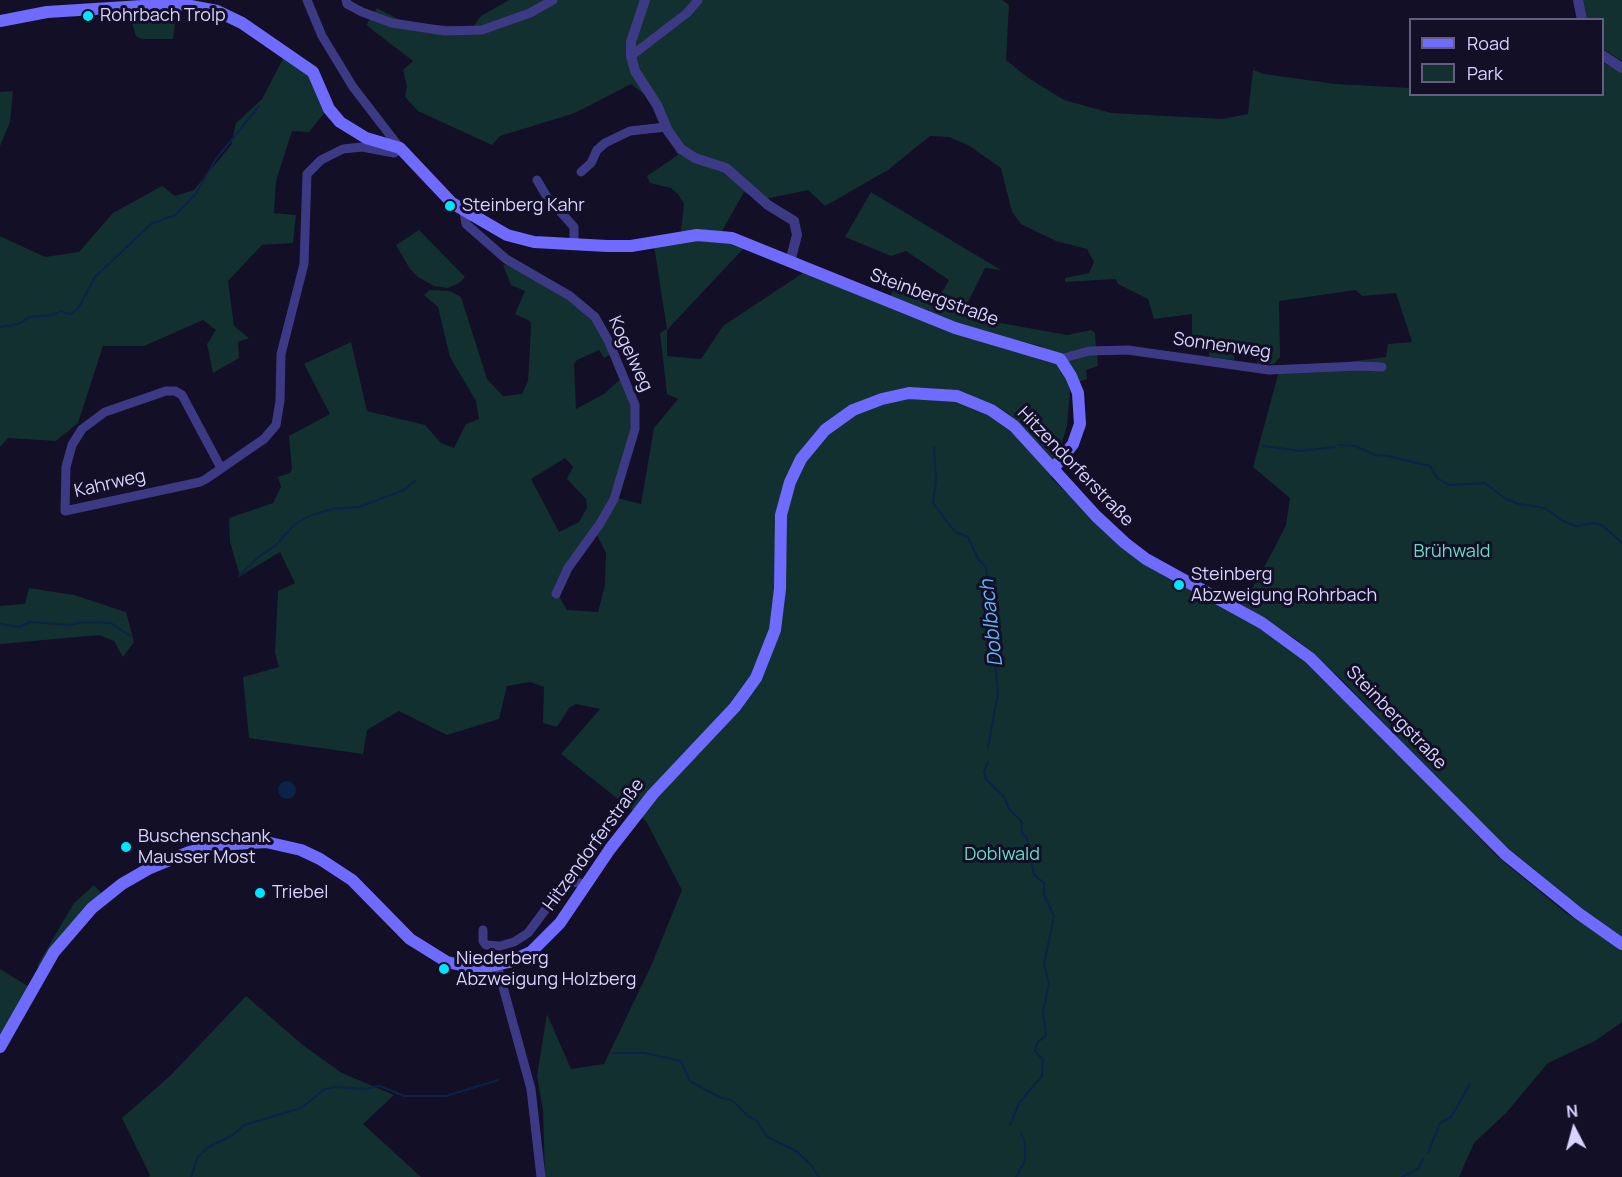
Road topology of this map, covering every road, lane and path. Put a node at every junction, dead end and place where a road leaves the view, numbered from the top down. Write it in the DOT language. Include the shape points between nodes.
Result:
graph roads {
  1 [pos="307,0"];
  2 [pos="346,0"];
  3 [pos="553,0"];
  4 [pos="645,0"];
  5 [pos="698,0"];
  6 [pos="1578,0"];
  7 [pos="2,18"];
  8 [pos="1582,18"];
  9 [pos="631,56"];
  10 [pos="1604,56"];
  11 [pos="1622,68"];
  12 [pos="666,127"];
  13 [pos="400,147"];
  14 [pos="581,172"];
  15 [pos="537,180"];
  16 [pos="464,212"];
  17 [pos="574,245"];
  18 [pos="790,262"];
  19 [pos="1060,359"];
  20 [pos="1382,367"];
  21 [pos="221,468"];
  22 [pos="1054,468"];
  23 [pos="1125,543"];
  24 [pos="556,594"];
  25 [pos="586,884"];
  26 [pos="483,930"];
  27 [pos="1622,944"];
  28 [pos="497,965"];
  29 [pos="0,1047"];
  30 [pos="541,1177"];
  1 -- 13 [label="street" via="322,36 353,87"];
  2 -- 3 [label="street" via="362,12 392,22 446,31 483,30"];
  4 -- 9 [label="street" via="631,42"];
  5 -- 9 [label="street"];
  6 -- 8 [label="street"];
  7 -- 13 [label="main road" via="158,5 208,8 242,23 309,70 340,122 366,138"];
  9 -- 12 [label="street" via="635,71"];
  10 -- 11 [label="street"];
  12 -- 14 [label="street" via="630,131 605,143"];
  12 -- 18 [label="street" via="681,149 726,168 768,206 794,221 797,235"];
  13 -- 16 [label="main road, Steinbergstraße"];
  13 -- 21 [label="street, Kahrweg" via="394,153 362,147 343,149 321,160 307,174 303,268 280,354 279,417 269,435"];
  15 -- 17 [label="street" via="547,198 574,227"];
  16 -- 17 [label="main road, Steinbergstraße" via="516,239"];
  16 -- 24 [label="street, Kogelweg" via="466,224 506,259 589,311 605,333 635,405 635,429 614,499 567,568"];
  17 -- 18 [label="main road, Steinbergstraße" via="631,246 707,235 732,238"];
  18 -- 19 [label="main road, Steinbergstraße" via="954,328"];
  19 -- 20 [label="street, Sonnenweg" via="1089,351 1128,350 1269,370"];
  19 -- 22 [label="main road" via="1078,393 1080,424 1073,444"];
  21 -- 21 [label="street, Kahrweg" via="182,395 166,391 105,412 82,429 72,445 66,467 65,511 194,484"];
  22 -- 23 [label="main road, Hitzendorferstraße"];
  22 -- 25 [label="main road, Hitzendorferstraße" via="1002,417 945,394 909,393 882,399 854,410 825,430 801,459 783,506 777,618 763,664 735,707 653,794"];
  23 -- 27 [label="main road, Steinbergstraße" via="1146,559 1262,623 1310,658 1505,854"];
  25 -- 26 [label="street" via="573,882 563,886 528,933 514,942 486,945"];
  25 -- 28 [label="main road, Hitzendorferstraße" via="546,939 520,957"];
  28 -- 29 [label="main road, Hitzendorferstraße" via="465,966 433,955 396,927 343,873 301,850 255,842 217,845 147,869 92,908 54,952"];
  28 -- 30 [label="street" via="531,1089"];
}
